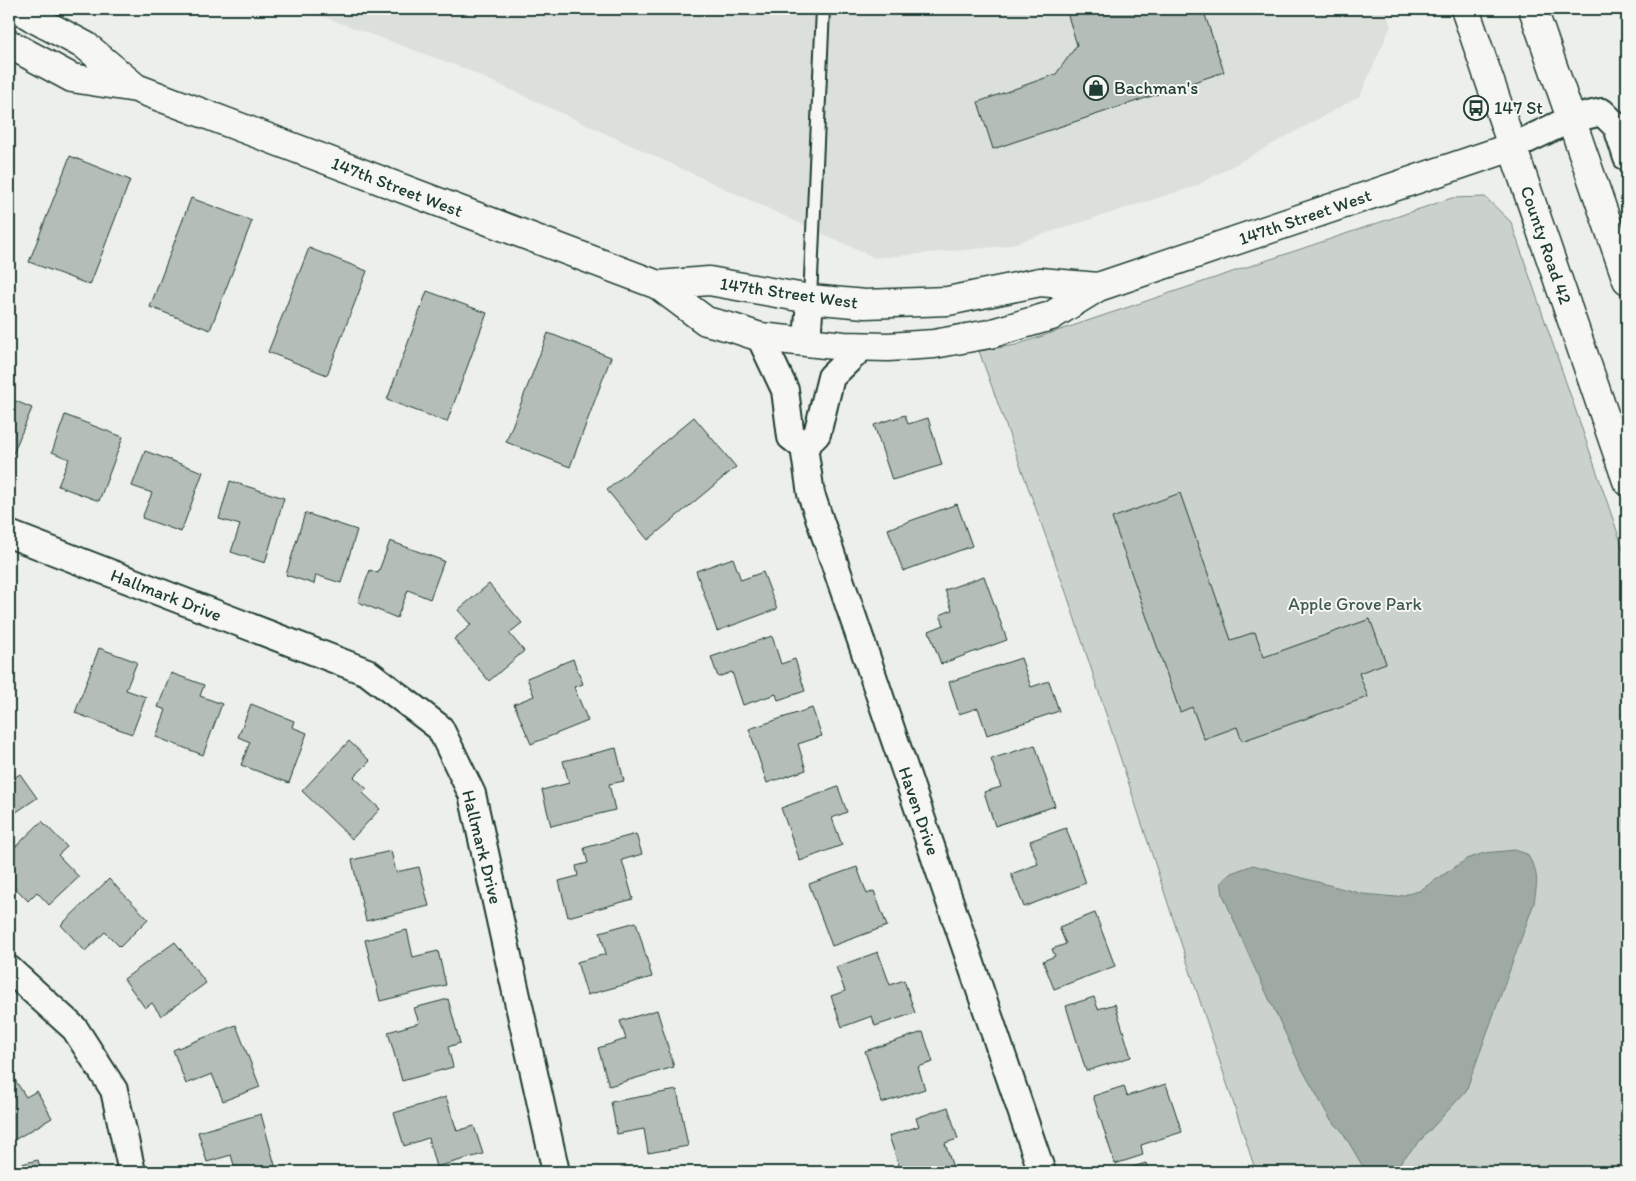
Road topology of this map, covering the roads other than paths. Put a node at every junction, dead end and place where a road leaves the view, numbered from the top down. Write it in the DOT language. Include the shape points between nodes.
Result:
graph roads {
  1 [pos="19,9"];
  2 [pos="823,9"];
  3 [pos="1465,9"];
  4 [pos="1533,9"];
  5 [pos="9,44"];
  6 [pos="136,88"];
  7 [pos="1571,119"];
  8 [pos="1512,148"];
  9 [pos="1627,158"];
  10 [pos="1627,280"];
  11 [pos="658,286"];
  12 [pos="1098,287"];
  13 [pos="810,300"];
  14 [pos="760,337"];
  15 [pos="807,342"];
  16 [pos="862,347"];
  17 [pos="804,447"];
  18 [pos="1627,481"];
  19 [pos="9,534"];
  20 [pos="9,969"];
  21 [pos="132,1172"];
  22 [pos="556,1172"];
  23 [pos="1042,1172"];
  1 -- 6 [label="main road, 147th Street West" via="86,46"];
  2 -- 13 [label="lane"];
  3 -- 8 [label="main road, County Road 42"];
  4 -- 7 [label="main road"];
  5 -- 6 [label="main road, 147th Street West" via="72,78"];
  6 -- 11 [label="main road, 147th Street West"];
  7 -- 8 [label="street"];
  7 -- 9 [label="street" via="1602,112 1617,127"];
  7 -- 10 [label="main road"];
  8 -- 12 [label="main road, 147th Street West"];
  8 -- 18 [label="main road, County Road 42"];
  11 -- 13 [label="main road, 147th Street West" via="709,281"];
  11 -- 14 [label="main road, 147th Street West" via="706,321"];
  12 -- 13 [label="main road, 147th Street West" via="1040,282 948,301 865,304"];
  12 -- 16 [label="main road, 147th Street West" via="1051,316 989,334 934,344"];
  13 -- 15 [label="street"];
  14 -- 15 [label="main road, 147th Street West"];
  14 -- 17 [label="street, Haven Drive" via="785,390 791,437"];
  15 -- 16 [label="main road, 147th Street West"];
  16 -- 17 [label="street" via="831,377 817,434"];
  17 -- 23 [label="street, Haven Drive" via="811,494"];
  19 -- 22 [label="street, Hallmark Drive" via="368,672 440,728 472,794"];
  20 -- 21 [label="street" via="75,1029 114,1090"];
}
